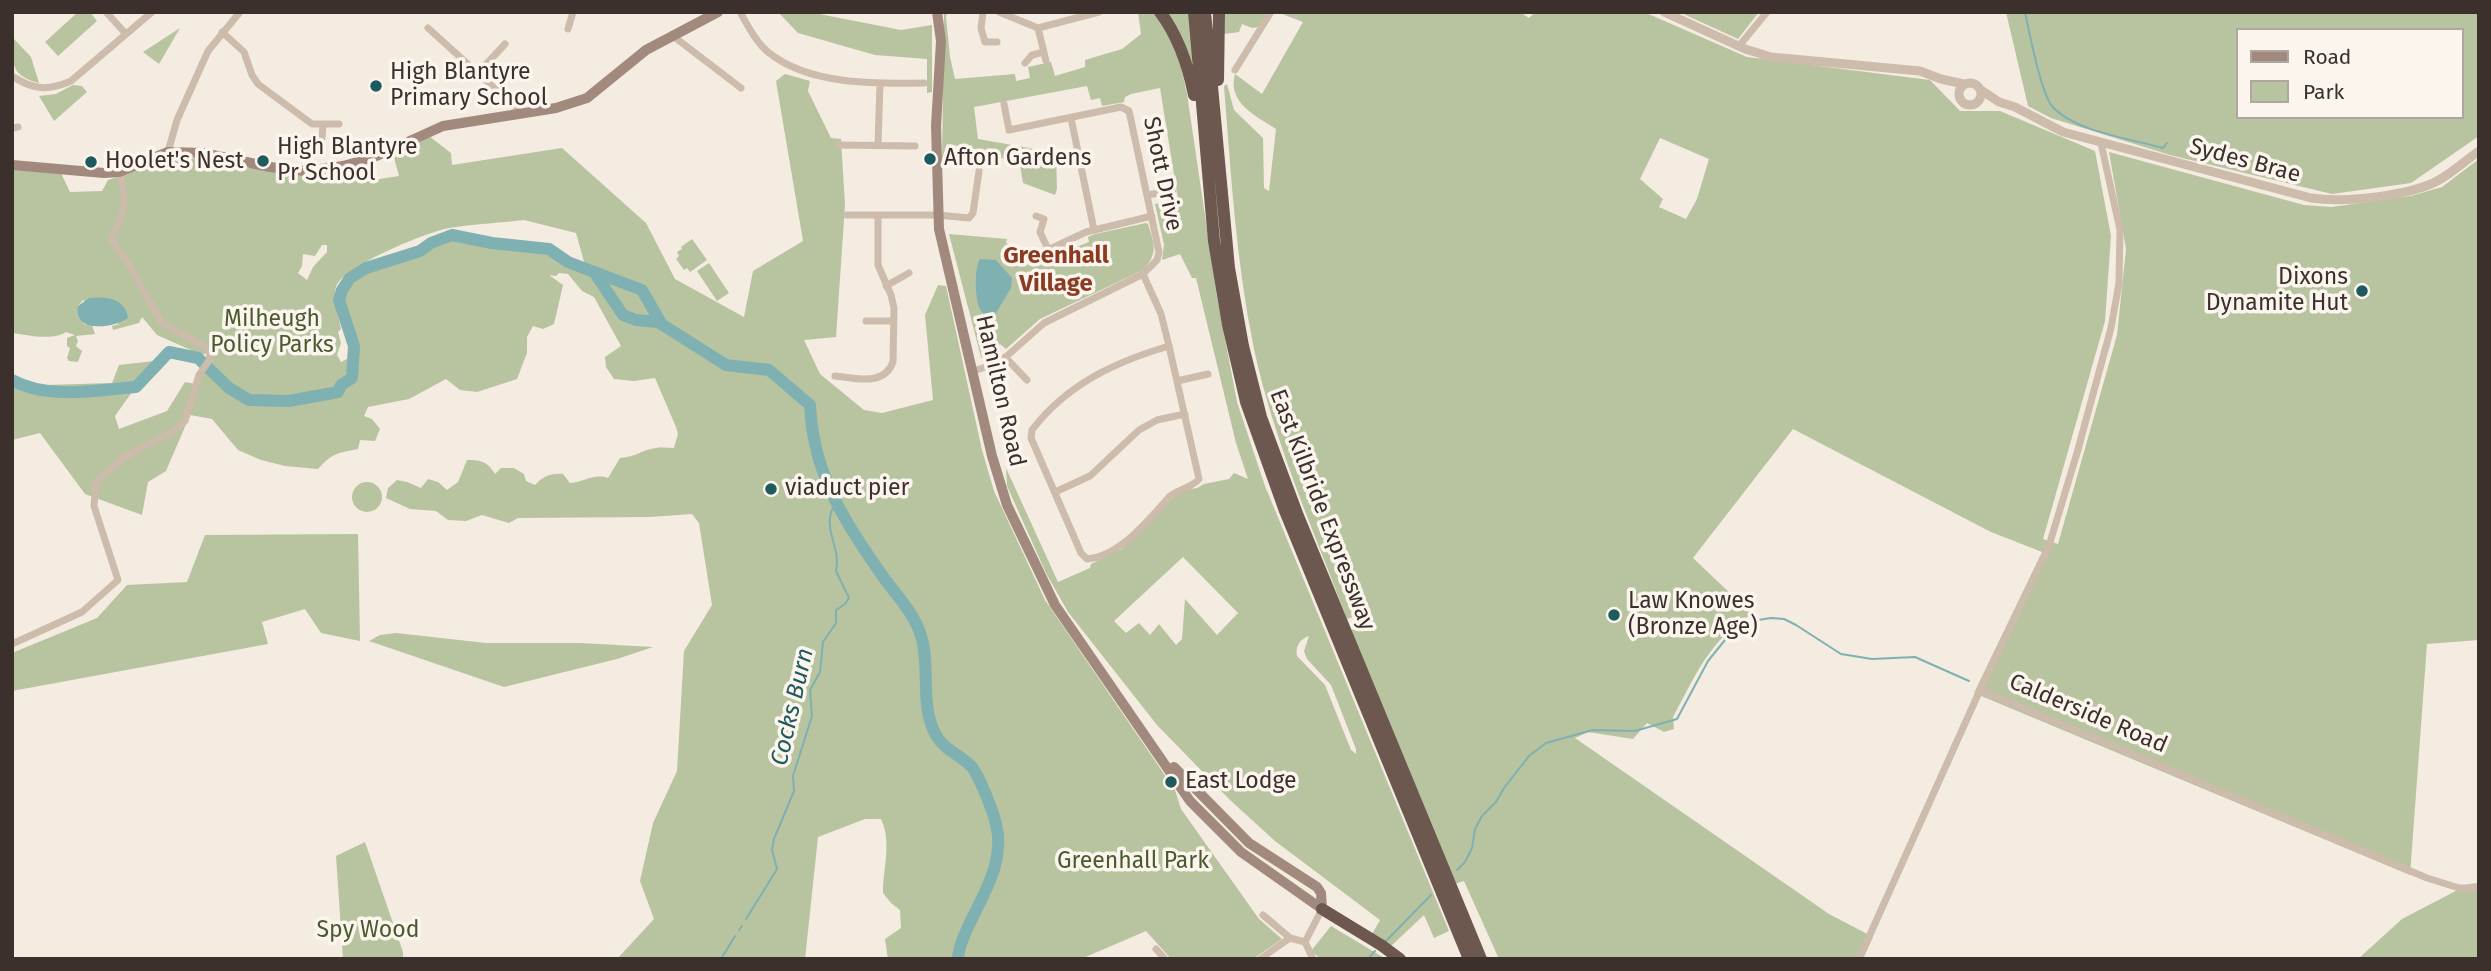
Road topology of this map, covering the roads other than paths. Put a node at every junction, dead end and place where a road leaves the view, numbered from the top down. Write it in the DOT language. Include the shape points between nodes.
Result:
graph roads {
  1 [pos="106,12"];
  2 [pos="152,12"];
  3 [pos="573,12"];
  4 [pos="740,12"];
  5 [pos="937,12"];
  6 [pos="983,12"];
  7 [pos="999,12"];
  8 [pos="1099,12"];
  9 [pos="1160,12"];
  10 [pos="1194,12"];
  11 [pos="1205,12"];
  12 [pos="1219,12"];
  13 [pos="1271,12"];
  14 [pos="1664,12"];
  15 [pos="1767,12"];
  16 [pos="238,13"];
  17 [pos="710,14"];
  18 [pos="428,28"];
  19 [pos="1038,28"];
  20 [pos="568,29"];
  21 [pos="222,32"];
  22 [pos="126,34"];
  23 [pos="673,36"];
  24 [pos="985,42"];
  25 [pos="997,42"];
  26 [pos="505,44"];
  27 [pos="1739,46"];
  28 [pos="978,48"];
  29 [pos="1044,52"];
  30 [pos="1046,61"];
  31 [pos="1025,63"];
  32 [pos="1235,70"];
  33 [pos="478,73"];
  34 [pos="12,76"];
  35 [pos="1941,79"];
  36 [pos="924,83"];
  37 [pos="880,84"];
  38 [pos="1965,84"];
  39 [pos="741,88"];
  40 [pos="1981,90"];
  41 [pos="1960,100"];
  42 [pos="1999,102"];
  43 [pos="1004,104"];
  44 [pos="1973,105"];
  45 [pos="523,114"];
  46 [pos="1071,118"];
  47 [pos="340,124"];
  48 [pos="323,125"];
  49 [pos="322,138"];
  50 [pos="844,142"];
  51 [pos="2101,143"];
  52 [pos="878,144"];
  53 [pos="915,146"];
  54 [pos="2479,151"];
  55 [pos="168,152"];
  56 [pos="1217,153"];
  57 [pos="12,165"];
  58 [pos="979,171"];
  59 [pos="120,172"];
  60 [pos="1173,190"];
  61 [pos="1148,195"];
  62 [pos="1211,209"];
  63 [pos="848,215"];
  64 [pos="878,215"];
  65 [pos="938,215"];
  66 [pos="1036,216"];
  67 [pos="1152,216"];
  68 [pos="1094,230"];
  69 [pos="1048,249"];
  70 [pos="1031,258"];
  71 [pos="1143,274"];
  72 [pos="906,278"];
  73 [pos="886,286"];
  74 [pos="876,312"];
  75 [pos="866,321"];
  76 [pos="876,321"];
  77 [pos="893,321"];
  78 [pos="1169,346"];
  79 [pos="1005,357"];
  80 [pos="973,371"];
  81 [pos="1208,374"];
  82 [pos="835,376"];
  83 [pos="1027,380"];
  84 [pos="1177,381"];
  85 [pos="1185,414"];
  86 [pos="1055,492"];
  87 [pos="12,644"];
  88 [pos="1980,690"];
  89 [pos="2479,888"];
  90 [pos="1322,909"];
  91 [pos="1263,915"];
  92 [pos="1290,938"];
  93 [pos="1306,942"];
  94 [pos="1156,949"];
  95 [pos="1165,959"];
  96 [pos="1260,959"];
  97 [pos="1313,959"];
  98 [pos="1400,959"];
  99 [pos="1469,959"];
  100 [pos="1480,959"];
  101 [pos="1859,959"];
  1 -- 22 [label="street"];
  2 -- 22 [label="street"];
  3 -- 20 [label="street"];
  4 -- 37 [label="street" via="768,52 788,64 846,81"];
  5 -- 65 [label="main road, Hamilton Road" via="941,41 936,126"];
  6 -- 24 [label="street"];
  7 -- 19 [label="street"];
  8 -- 19 [label="street"];
  9 -- 62 [label="highway" via="1188,68"];
  10 -- 62 [label="highway, East Kilbride Expressway"];
  11 -- 56 [label="highway, East Kilbride Expressway"];
  12 -- 56 [label="highway"];
  13 -- 32 [label="street"];
  14 -- 27 [label="street"];
  15 -- 27 [label="street"];
  16 -- 21 [label="street"];
  17 -- 23 [label="main road"];
  18 -- 33 [label="street"];
  19 -- 29 [label="street"];
  21 -- 48 [label="street" via="244,52 258,84 312,124"];
  21 -- 55 [label="street" via="177,120"];
  22 -- 34 [label="street" via="71,81 57,87 33,88"];
  23 -- 39 [label="street"];
  23 -- 45 [label="main road" via="646,50 586,98"];
  24 -- 25 [label="street"];
  24 -- 28 [label="street"];
  26 -- 33 [label="street"];
  27 -- 35 [label="street" via="1771,57 1920,71"];
  29 -- 30 [label="street"];
  29 -- 31 [label="street" via="1031,55"];
  33 -- 45 [label="street"];
  35 -- 38 [label="street"];
  35 -- 41 [label="street"];
  36 -- 37 [label="street"];
  37 -- 52 [label="street"];
  38 -- 40 [label="street" via="1974,83"];
  38 -- 41 [label="street" via="1958,93"];
  40 -- 42 [label="street, Sydes Brae"];
  40 -- 44 [label="street"];
  41 -- 44 [label="street"];
  42 -- 44 [label="street"];
  42 -- 51 [label="street, Sydes Brae" via="2063,132"];
  43 -- 46 [label="street, Shott Drive" via="1009,130"];
  45 -- 55 [label="main road" via="454,123 372,158 305,171 203,153"];
  46 -- 61 [label="street, Shott Drive" via="1121,107 1129,111"];
  46 -- 68 [label="street"];
  47 -- 48 [label="street"];
  48 -- 49 [label="street"];
  50 -- 52 [label="street"];
  51 -- 54 [label="street, Sydes Brae" via="2330,201 2413,191 2439,180"];
  51 -- 88 [label="street, Calderside Road" via="2120,230 2119,283 2111,328 2048,550"];
  52 -- 53 [label="street" via="903,141"];
  55 -- 59 [label="main road"];
  56 -- 100 [label="highway, East Kilbride Expressway" via="1233,294 1261,417"];
  57 -- 59 [label="main road"];
  58 -- 65 [label="street" via="969,218"];
  59 -- 87 [label="street" via="126,191 120,222 111,238 162,323 209,349 210,359 199,375 185,421 123,458 96,481 93,506 118,580 82,612"];
  60 -- 61 [label="street"];
  61 -- 67 [label="street, Shott Drive"];
  62 -- 99 [label="highway, East Kilbride Expressway" via="1228,325 1264,455"];
  63 -- 64 [label="street" via="857,211"];
  64 -- 65 [label="street"];
  64 -- 73 [label="street" via="878,265"];
  65 -- 80 [label="main road, Hamilton Road"];
  66 -- 69 [label="street" via="1044,219 1040,232"];
  67 -- 68 [label="street"];
  67 -- 71 [label="street, Shott Drive" via="1159,252"];
  68 -- 69 [label="street"];
  69 -- 70 [label="street"];
  71 -- 78 [label="street"];
  71 -- 79 [label="street" via="1044,323"];
  72 -- 73 [label="street"];
  73 -- 77 [label="street" via="894,308"];
  74 -- 76 [label="street"];
  75 -- 76 [label="street"];
  76 -- 77 [label="street"];
  77 -- 82 [label="street" via="890,370 878,379 844,381"];
  78 -- 84 [label="street"];
  78 -- 86 [label="street" via="1076,385 1032,430 1031,438"];
  79 -- 80 [label="street"];
  79 -- 83 [label="street"];
  80 -- 90 [label="main road, Hamilton Road" via="1007,505 1055,606 1190,801 1241,852"];
  81 -- 84 [label="street"];
  84 -- 85 [label="street"];
  85 -- 86 [label="street" via="1157,420 1139,430 1090,476"];
  85 -- 86 [label="street" via="1199,479 1179,488 1120,546 1084,558"];
  88 -- 89 [label="street, Calderside Road" via="2427,878 2459,888"];
  88 -- 101 [label="street"];
  90 -- 93 [label="street"];
  90 -- 98 [label="highway"];
  91 -- 92 [label="street"];
  92 -- 93 [label="street"];
  92 -- 96 [label="street"];
  93 -- 97 [label="street"];
  94 -- 95 [label="street"];
}
